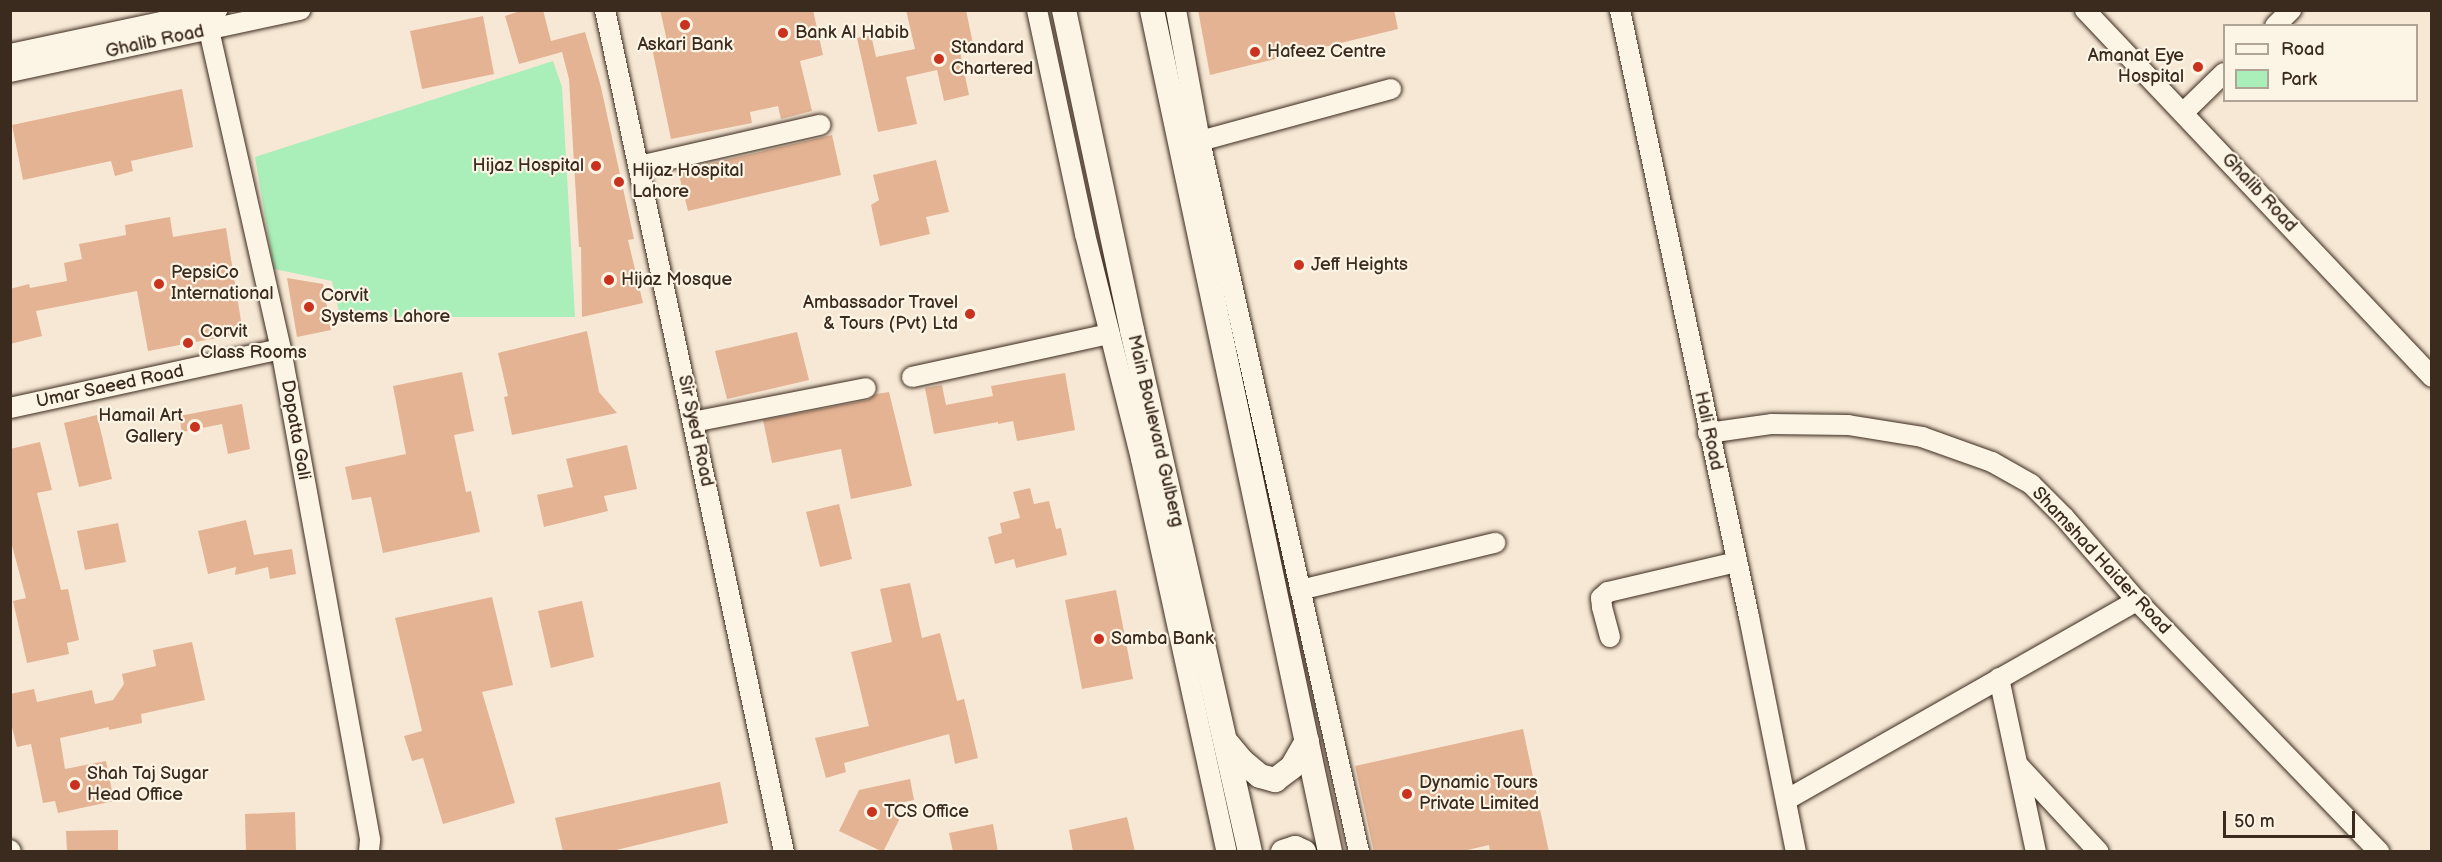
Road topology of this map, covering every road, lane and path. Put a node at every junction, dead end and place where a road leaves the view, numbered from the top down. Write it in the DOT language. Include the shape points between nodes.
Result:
graph roads {
  1 [pos="300,10"];
  2 [pos="605,10"];
  3 [pos="1037,10"];
  4 [pos="1064,10"];
  5 [pos="1152,10"];
  6 [pos="1176,10"];
  7 [pos="1620,10"];
  8 [pos="2085,10"];
  9 [pos="2291,10"];
  10 [pos="211,16"];
  11 [pos="2277,24"];
  12 [pos="10,54"];
  13 [pos="10,72"];
  14 [pos="2223,74"];
  15 [pos="1391,89"];
  16 [pos="2184,112"];
  17 [pos="820,125"];
  18 [pos="1200,141"];
  19 [pos="639,166"];
  20 [pos="1109,334"];
  21 [pos="280,349"];
  22 [pos="2432,376"];
  23 [pos="912,377"];
  24 [pos="866,388"];
  25 [pos="10,408"];
  26 [pos="693,422"];
  27 [pos="1708,433"];
  28 [pos="1495,543"];
  29 [pos="1737,562"];
  30 [pos="1300,590"];
  31 [pos="2137,601"];
  32 [pos="1610,637"];
  33 [pos="2000,678"];
  34 [pos="1224,739"];
  35 [pos="1307,741"];
  36 [pos="2018,765"];
  37 [pos="1786,800"];
  38 [pos="371,848"];
  39 [pos="784,852"];
  40 [pos="1227,852"];
  41 [pos="1250,852"];
  42 [pos="1283,852"];
  43 [pos="1304,852"];
  44 [pos="1330,852"];
  45 [pos="1359,852"];
  46 [pos="1796,852"];
  47 [pos="2036,852"];
  48 [pos="2099,852"];
  49 [pos="2379,852"];
  1 -- 10 [label="street, Ghalib Road"];
  2 -- 19 [label="street, Sir Syed Road"];
  3 -- 20 [label="street"];
  4 -- 34 [label="main road, Main Boulevard Gulberg"];
  5 -- 35 [label="main road"];
  6 -- 18 [label="street"];
  7 -- 27 [label="street, Hali Road"];
  8 -- 16 [label="street, Ghalib Road"];
  9 -- 11 [label="street"];
  10 -- 12 [label="street, Ghalib Road"];
  10 -- 13 [label="street, Ghalib Road"];
  10 -- 21 [label="street, Dopatta Gali"];
  14 -- 16 [label="street"];
  15 -- 18 [label="street"];
  16 -- 22 [label="street, Ghalib Road"];
  17 -- 19 [label="street"];
  18 -- 30 [label="street"];
  19 -- 26 [label="street, Sir Syed Road"];
  20 -- 23 [label="street"];
  20 -- 40 [label="street" via="1144,470"];
  21 -- 25 [label="street, Umar Saeed Road"];
  21 -- 38 [label="street, Dopatta Gali"];
  24 -- 26 [label="street"];
  26 -- 39 [label="street, Sir Syed Road"];
  27 -- 29 [label="street, Hali Road"];
  27 -- 31 [label="street, Shamshad Haider Road" via="1772,424 1848,425 1922,437 1992,462 2031,484"];
  28 -- 30 [label="street"];
  29 -- 32 [label="street" via="1608,592 1601,598"];
  29 -- 37 [label="street, Hali Road"];
  30 -- 45 [label="street"];
  31 -- 33 [label="street"];
  31 -- 49 [label="street, Shamshad Haider Road"];
  33 -- 36 [label="street"];
  33 -- 37 [label="street"];
  34 -- 35 [label="main road" via="1260,776 1275,780 1293,767"];
  34 -- 41 [label="main road, Main Boulevard Gulberg"];
  35 -- 44 [label="main road"];
  36 -- 47 [label="street"];
  36 -- 48 [label="street"];
  37 -- 46 [label="street, Hali Road"];
  42 -- 43 [label="main road" via="1295,848"];
}
